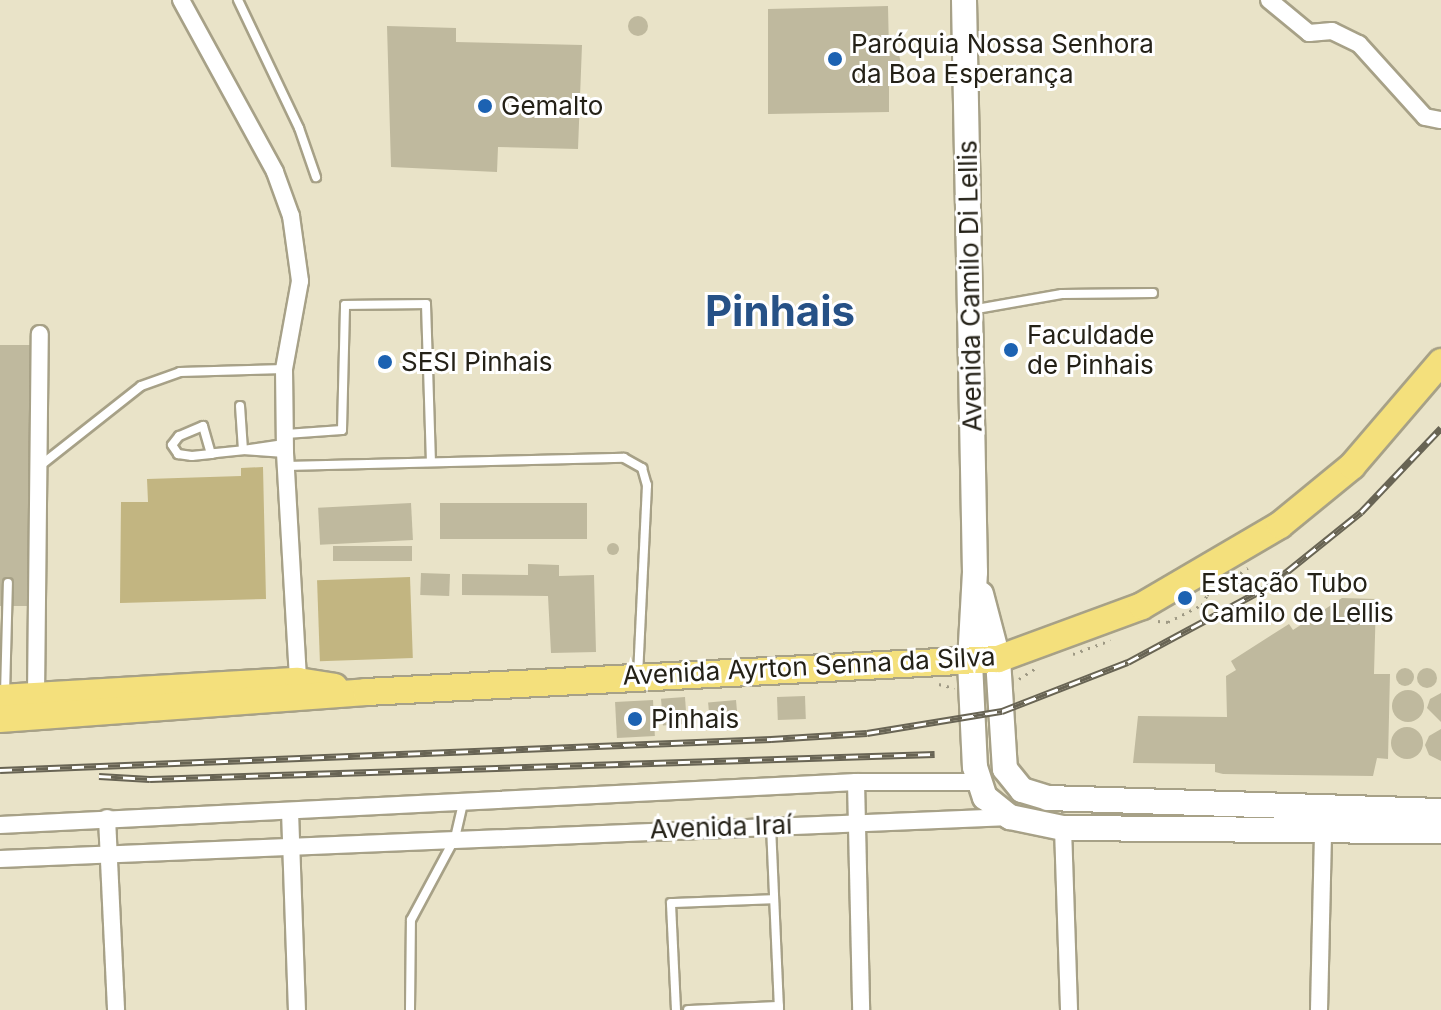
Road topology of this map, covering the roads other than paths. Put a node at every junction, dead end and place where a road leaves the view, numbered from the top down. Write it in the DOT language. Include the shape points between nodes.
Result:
graph roads {
  1 [pos="181,0"];
  2 [pos="238,0"];
  3 [pos="964,0"];
  4 [pos="1269,0"];
  5 [pos="1441,120"];
  6 [pos="316,177"];
  7 [pos="1153,293"];
  8 [pos="970,310"];
  9 [pos="40,334"];
  10 [pos="1441,362"];
  11 [pos="284,369"];
  12 [pos="240,406"];
  13 [pos="285,449"];
  14 [pos="243,450"];
  15 [pos="211,454"];
  16 [pos="431,462"];
  17 [pos="41,465"];
  18 [pos="975,572"];
  19 [pos="8,583"];
  20 [pos="4,621"];
  21 [pos="998,659"];
  22 [pos="970,662"];
  23 [pos="638,676"];
  24 [pos="298,681"];
  25 [pos="366,692"];
  26 [pos="36,695"];
  27 [pos="3,708"];
  28 [pos="1005,769"];
  29 [pos="856,782"];
  30 [pos="978,782"];
  31 [pos="463,801"];
  32 [pos="290,811"];
  33 [pos="1010,817"];
  34 [pos="107,818"];
  35 [pos="857,822"];
  36 [pos="0,825"];
  37 [pos="771,825"];
  38 [pos="1323,827"];
  39 [pos="1439,827"];
  40 [pos="1063,828"];
  41 [pos="455,838"];
  42 [pos="292,848"];
  43 [pos="109,854"];
  44 [pos="0,859"];
  45 [pos="774,899"];
  46 [pos="779,1008"];
  47 [pos="116,1010"];
  48 [pos="297,1010"];
  49 [pos="410,1010"];
  50 [pos="676,1010"];
  51 [pos="688,1010"];
  52 [pos="861,1010"];
  53 [pos="1069,1010"];
  54 [pos="1319,1010"];
  1 -- 11 [label="street" via="261,145 291,216 300,281"];
  2 -- 6 [label="lane" via="299,128"];
  3 -- 8 [label="main road, Avenida Camilo Di Lellis"];
  4 -- 5 [label="street" via="1309,33 1332,31 1359,44 1425,117"];
  7 -- 8 [label="lane" via="1062,294"];
  8 -- 18 [label="main road, Avenida Camilo Di Lellis"];
  9 -- 17 [label="street"];
  10 -- 21 [label="main road, Avenida Ayrton Senna da Silva" via="1352,466 1267,534 1142,606"];
  11 -- 13 [label="street"];
  11 -- 17 [label="lane" via="180,372 141,386"];
  12 -- 14 [label="lane"];
  13 -- 14 [label="lane"];
  13 -- 16 [label="lane"];
  13 -- 16 [label="lane" via="342,430 345,305 426,304"];
  13 -- 24 [label="street"];
  14 -- 15 [label="lane"];
  15 -- 15 [label="lane" via="178,454 172,445 179,436 203,426"];
  16 -- 23 [label="lane" via="624,458 642,468 647,485"];
  17 -- 26 [label="street"];
  18 -- 21 [label="main road, Avenida Camilo Di Lellis"];
  18 -- 22 [label="main road, Avenida Camilo Di Lellis"];
  19 -- 20 [label="lane"];
  20 -- 27 [label="lane"];
  21 -- 22 [label="main road, Avenida Ayrton Senna da Silva"];
  21 -- 28 [label="main road, Avenida Camilo Di Lellis"];
  22 -- 23 [label="main road, Avenida Ayrton Senna da Silva"];
  22 -- 30 [label="main road, Avenida Camilo Di Lellis"];
  23 -- 25 [label="main road, Avenida Ayrton Senna da Silva"];
  24 -- 25 [label="main road, Avenida Ayrton Senna da Silva"];
  24 -- 26 [label="main road, Avenida Ayrton Senna da Silva"];
  25 -- 27 [label="main road, Avenida Ayrton Senna da Silva"];
  26 -- 27 [label="main road, Avenida Ayrton Senna da Silva"];
  28 -- 39 [label="main road, Avenida Iraí" via="1022,790 1048,798"];
  29 -- 30 [label="street, Avenida Iraí"];
  29 -- 31 [label="street, Avenida Iraí"];
  29 -- 35 [label="street"];
  30 -- 33 [label="main road" via="985,797"];
  31 -- 32 [label="street, Avenida Iraí"];
  31 -- 41 [label="lane"];
  32 -- 34 [label="street, Avenida Iraí"];
  32 -- 42 [label="street"];
  33 -- 35 [label="street, Avenida Iraí"];
  33 -- 40 [label="main road, Avenida Iraí"];
  34 -- 36 [label="street, Avenida Iraí"];
  34 -- 43 [label="street"];
  35 -- 37 [label="street, Avenida Iraí"];
  35 -- 52 [label="street"];
  37 -- 41 [label="street, Avenida Iraí"];
  37 -- 45 [label="lane"];
  38 -- 39 [label="main road, Avenida Iraí"];
  38 -- 40 [label="main road, Avenida Iraí"];
  38 -- 54 [label="street"];
  40 -- 53 [label="street"];
  41 -- 42 [label="street, Avenida Iraí"];
  41 -- 49 [label="lane" via="411,920"];
  42 -- 43 [label="street, Avenida Iraí"];
  42 -- 48 [label="street"];
  43 -- 44 [label="street, Avenida Iraí"];
  43 -- 47 [label="street"];
  45 -- 46 [label="lane"];
  45 -- 50 [label="lane" via="671,903"];
  46 -- 51 [label="lane"];
}
